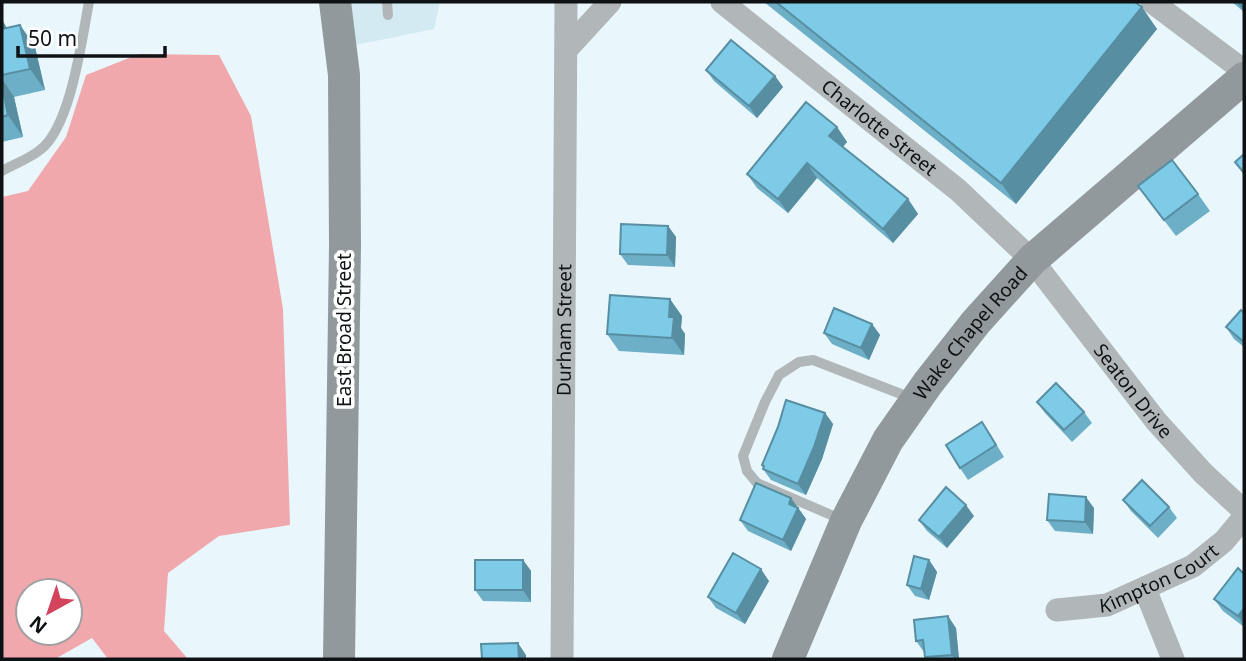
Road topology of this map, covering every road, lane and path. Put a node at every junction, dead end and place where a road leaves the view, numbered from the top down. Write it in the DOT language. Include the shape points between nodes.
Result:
graph roads {
  1 [pos="89,2"];
  2 [pos="335,2"];
  3 [pos="387,2"];
  4 [pos="566,2"];
  5 [pos="610,2"];
  6 [pos="722,2"];
  7 [pos="1152,2"];
  8 [pos="388,15"];
  9 [pos="566,50"];
  10 [pos="1244,71"];
  11 [pos="1244,78"];
  12 [pos="2,171"];
  13 [pos="1031,260"];
  14 [pos="916,400"];
  15 [pos="1244,511"];
  16 [pos="1244,517"];
  17 [pos="846,521"];
  18 [pos="1145,589"];
  19 [pos="1056,610"];
  20 [pos="339,659"];
  21 [pos="562,659"];
  22 [pos="788,659"];
  23 [pos="1173,659"];
  1 -- 12 [label="lane" via="72,88 57,129 42,149"];
  2 -- 20 [label="main road, East Broad Street" via="344,75 345,233"];
  3 -- 8 [label="lane"];
  4 -- 9 [label="street, Durham Street"];
  5 -- 9 [label="street"];
  6 -- 13 [label="street, Charlotte Street" via="958,190"];
  7 -- 10 [label="street"];
  9 -- 21 [label="street, Durham Street"];
  11 -- 13 [label="main road, Wake Chapel Road"];
  13 -- 14 [label="main road, Wake Chapel Road"];
  13 -- 15 [label="street, Seaton Drive" via="1156,421"];
  14 -- 17 [label="main road, Wake Chapel Road" via="888,440"];
  14 -- 17 [label="lane" via="813,360 779,374 743,456 747,471 757,483"];
  16 -- 18 [label="street, Kimpton Court" via="1193,566"];
  17 -- 22 [label="main road, Wake Chapel Road"];
  18 -- 19 [label="street, Kimpton Court" via="1107,605"];
  18 -- 23 [label="street"];
}
